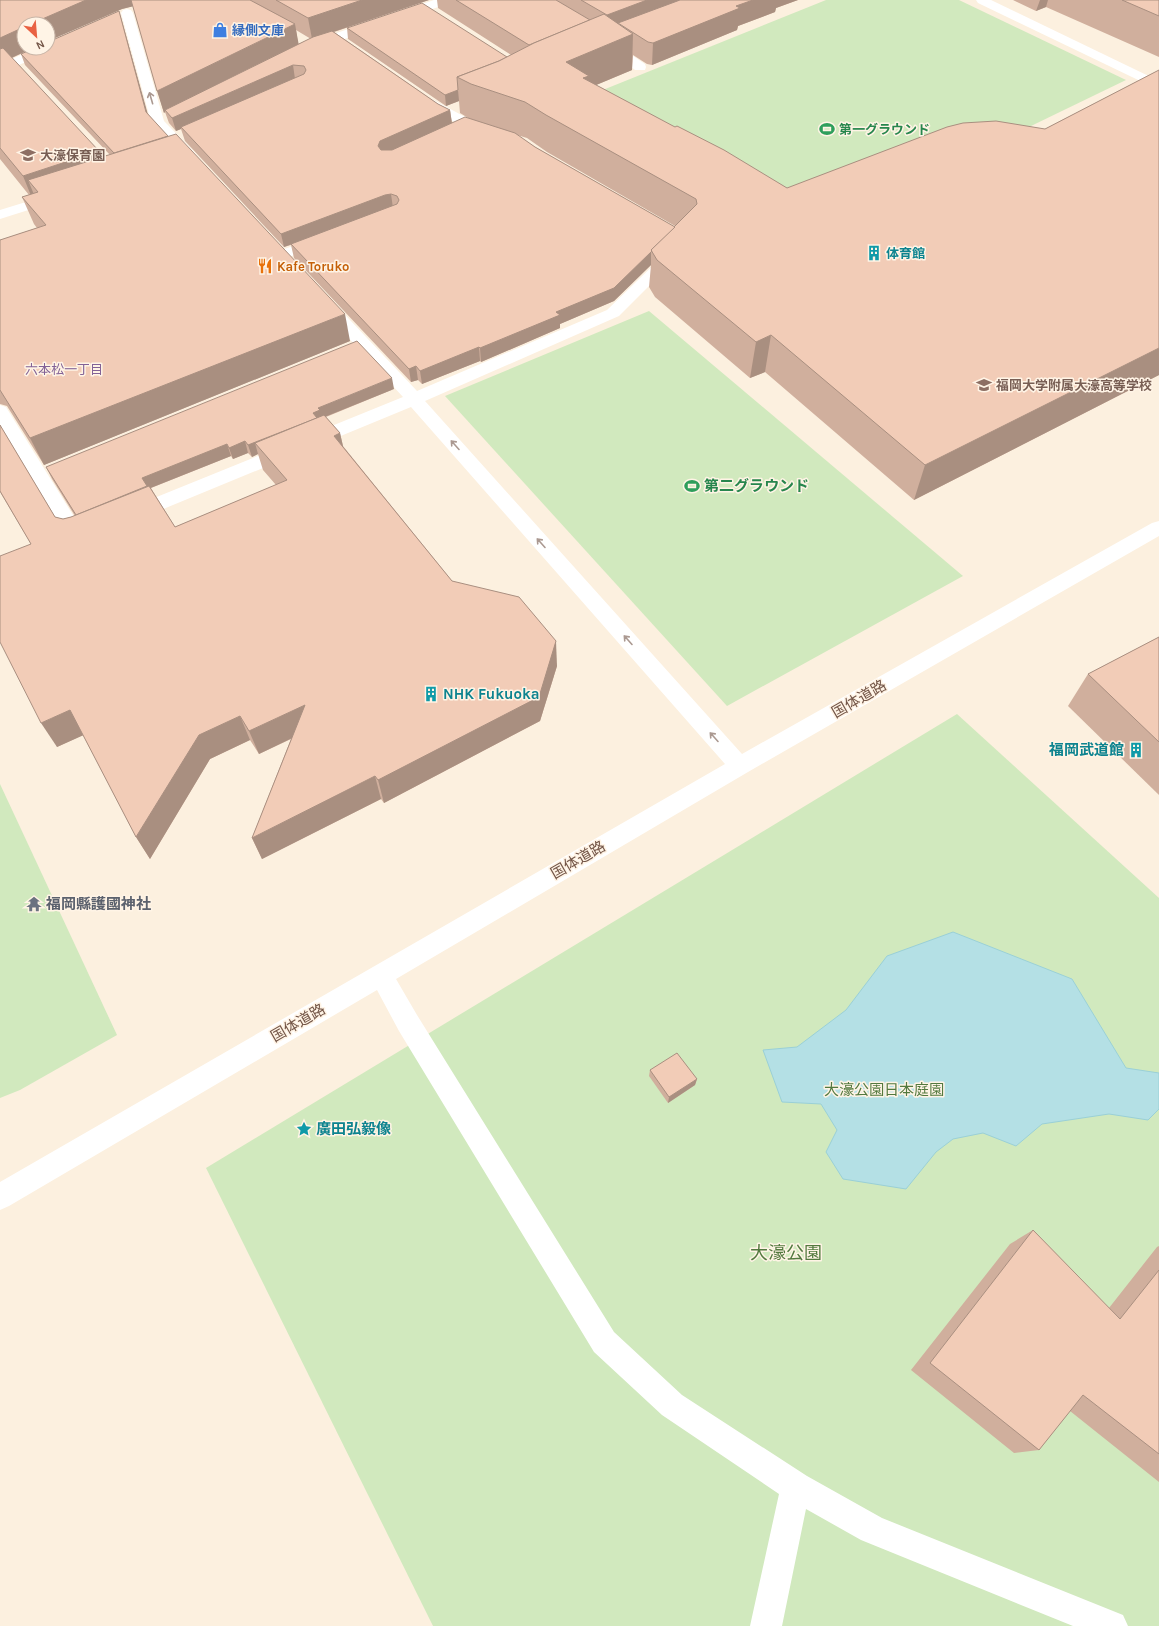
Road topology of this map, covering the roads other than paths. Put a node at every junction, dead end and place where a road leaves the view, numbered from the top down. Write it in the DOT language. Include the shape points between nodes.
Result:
graph roads {
  1 [pos="446,0"];
  2 [pos="982,0"];
  3 [pos="424,7"];
  4 [pos="141,10"];
  5 [pos="127,13"];
  6 [pos="437,16"];
  7 [pos="113,20"];
  8 [pos="619,37"];
  9 [pos="298,38"];
  10 [pos="336,38"];
  11 [pos="64,41"];
  12 [pos="312,46"];
  13 [pos="349,46"];
  14 [pos="298,53"];
  15 [pos="14,63"];
  16 [pos="640,67"];
  17 [pos="0,69"];
  18 [pos="24,74"];
  19 [pos="1159,86"];
  20 [pos="415,92"];
  21 [pos="459,107"];
  22 [pos="445,113"];
  23 [pos="172,115"];
  24 [pos="158,122"];
  25 [pos="466,124"];
  26 [pos="452,130"];
  27 [pos="188,133"];
  28 [pos="501,135"];
  29 [pos="174,139"];
  30 [pos="203,170"];
  31 [pos="67,193"];
  32 [pos="0,215"];
  33 [pos="332,236"];
  34 [pos="680,246"];
  35 [pos="281,255"];
  36 [pos="316,293"];
  37 [pos="414,399"];
  38 [pos="0,410"];
  39 [pos="121,519"];
  40 [pos="99,528"];
  41 [pos="1159,528"];
  42 [pos="740,766"];
  43 [pos="381,975"];
  44 [pos="0,1197"];
  45 [pos="796,1487"];
  46 [pos="766,1626"];
  47 [pos="1112,1626"];
  1 -- 3 [label="street"];
  2 -- 19 [label="street"];
  3 -- 6 [label="street"];
  3 -- 10 [label="street"];
  4 -- 5 [label="street"];
  5 -- 7 [label="street"];
  24 -- 5 [label="street, one-way"];
  8 -- 16 [label="street" via="600,42"];
  9 -- 12 [label="street"];
  10 -- 12 [label="street"];
  10 -- 13 [label="street"];
  11 -- 15 [label="street"];
  12 -- 14 [label="street"];
  15 -- 17 [label="street"];
  15 -- 18 [label="street"];
  20 -- 22 [label="street"];
  21 -- 22 [label="street"];
  22 -- 25 [label="street"];
  23 -- 24 [label="street"];
  24 -- 29 [label="street"];
  25 -- 26 [label="street"];
  25 -- 28 [label="street"];
  27 -- 29 [label="street"];
  29 -- 30 [label="street" via="179,155"];
  31 -- 32 [label="street"];
  33 -- 35 [label="street"];
  34 -- 37 [label="street" via="613,313"];
  36 -- 37 [label="street" via="355,347"];
  37 -- 39 [label="street"];
  42 -- 37 [label="street, one-way"];
  38 -- 40 [label="street" via="47,472 77,537"];
  41 -- 42 [label="street, 国体道路"];
  42 -- 43 [label="street, 国体道路"];
  43 -- 44 [label="street, 国体道路"];
  43 -- 45 [label="street" via="604,1342 672,1405"];
  45 -- 46 [label="street"];
  45 -- 47 [label="street" via="872,1529"];
}
